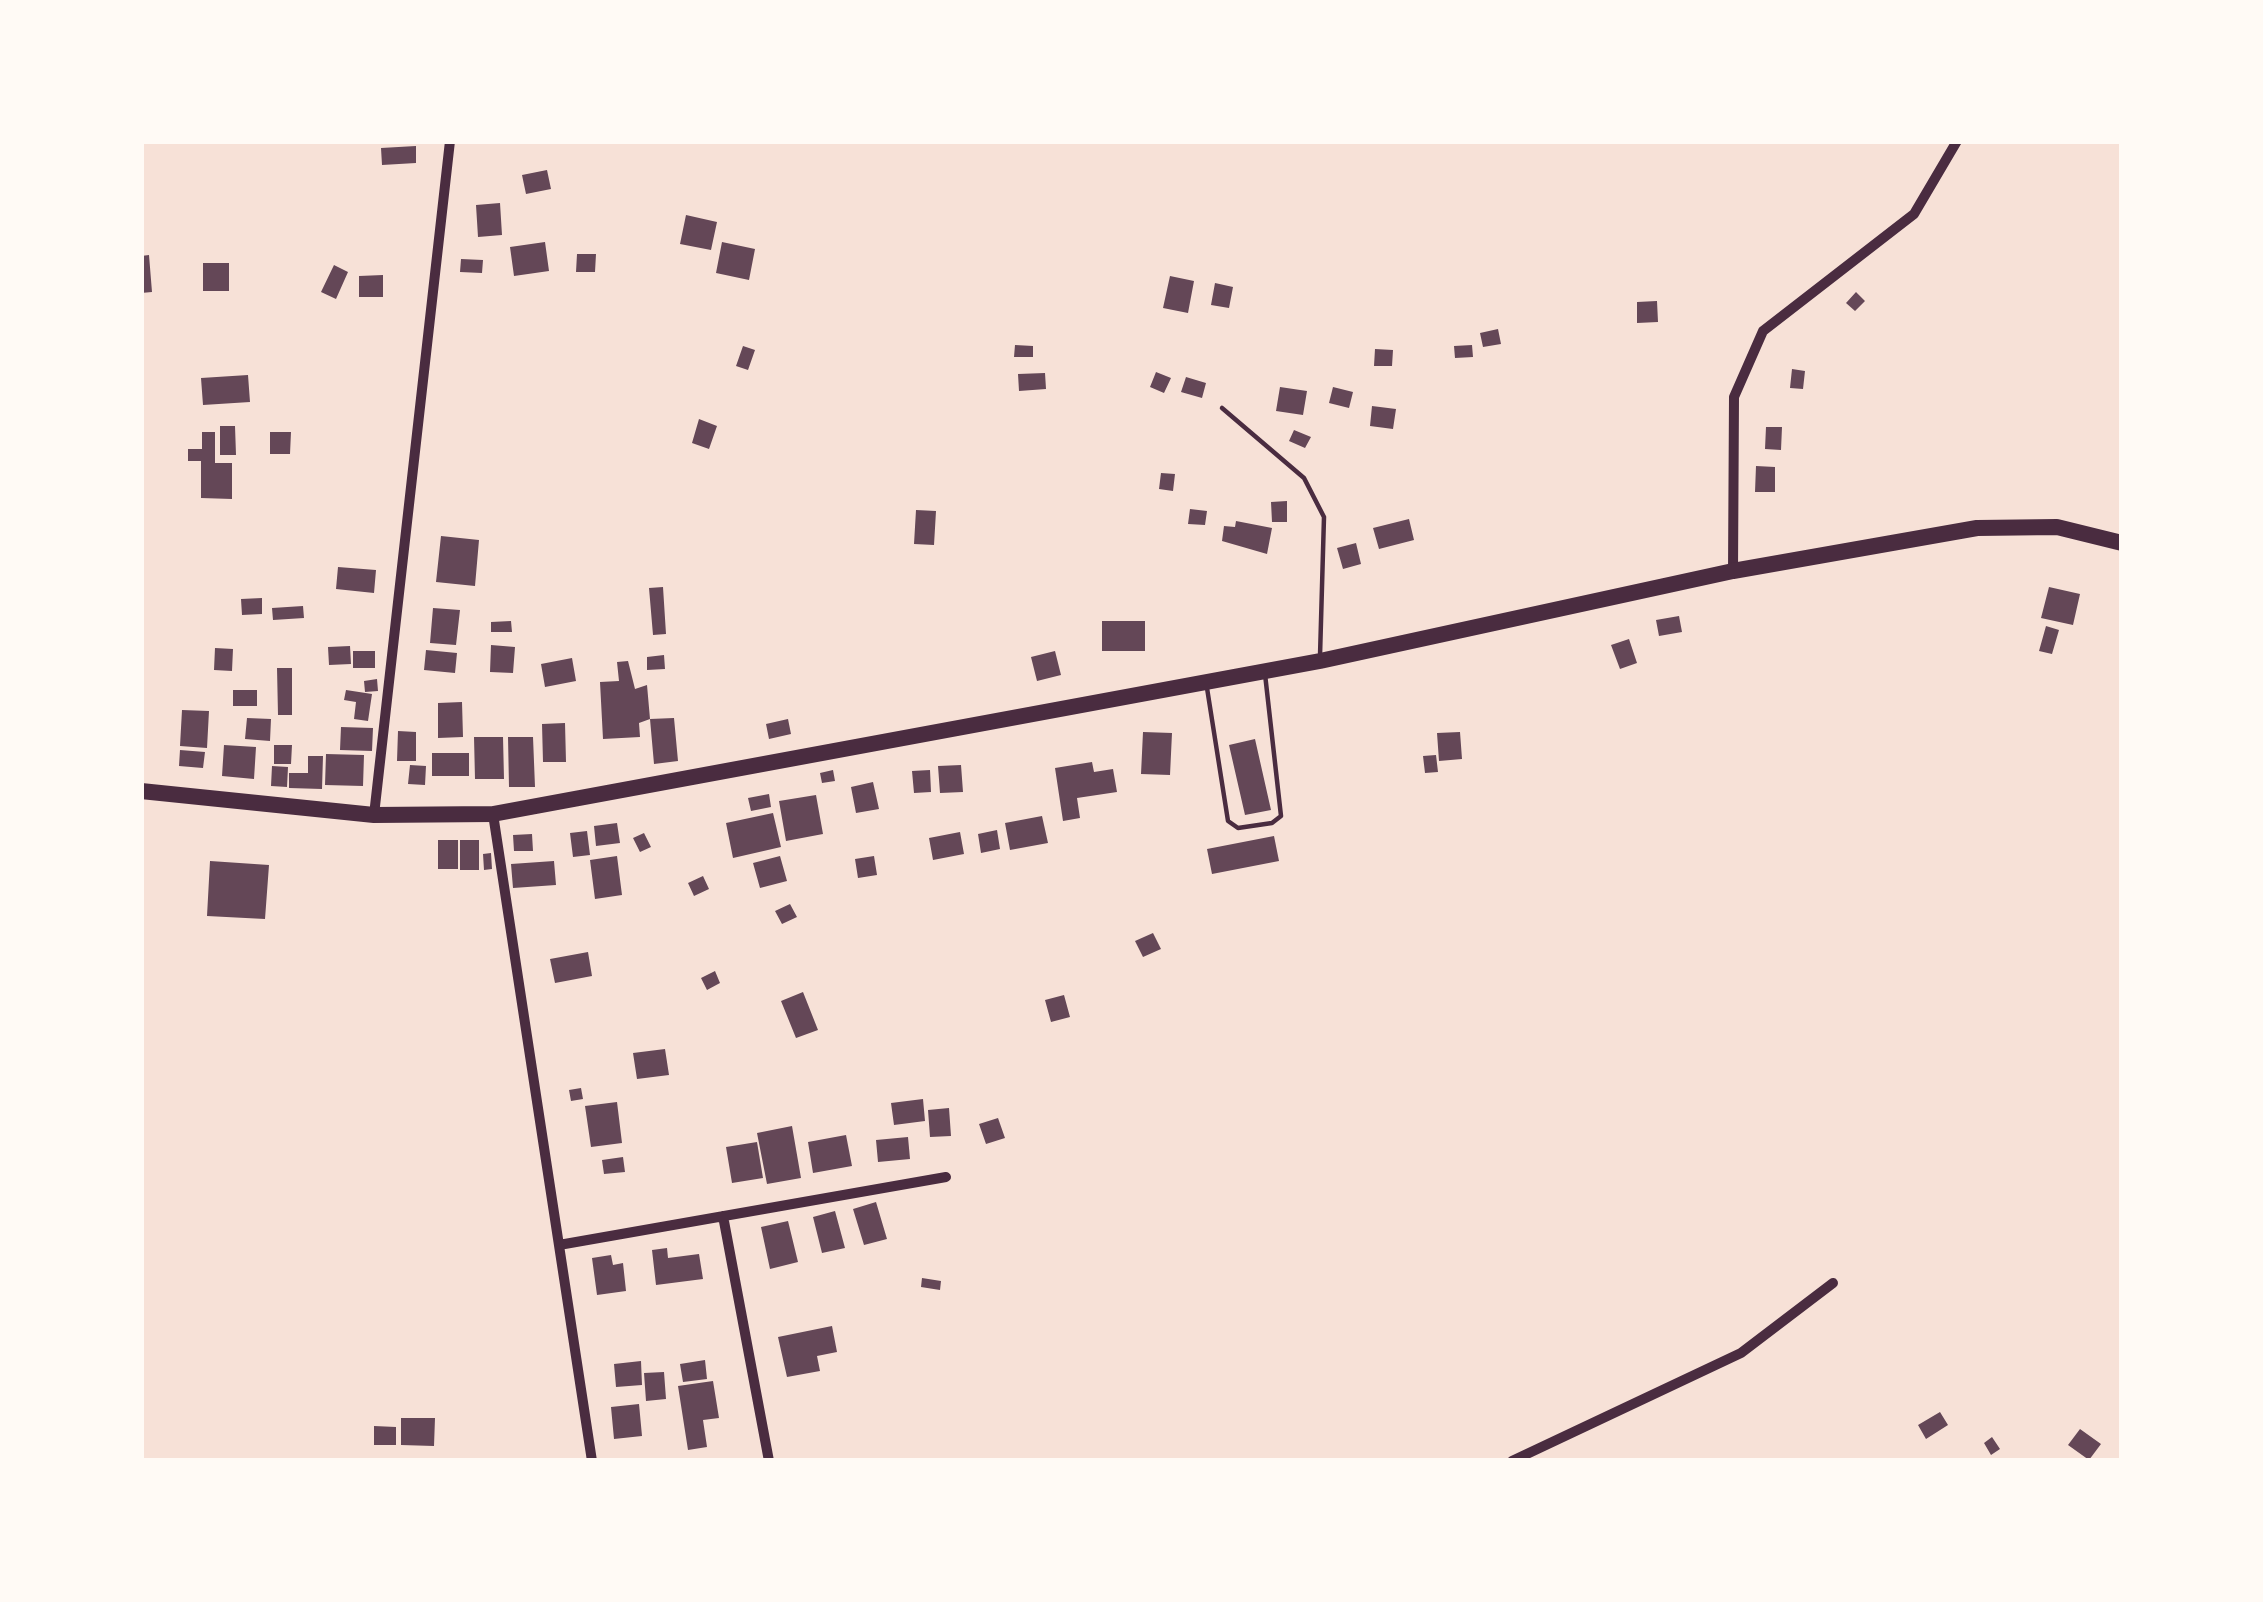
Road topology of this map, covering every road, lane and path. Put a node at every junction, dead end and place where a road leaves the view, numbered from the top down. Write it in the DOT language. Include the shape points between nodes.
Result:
graph roads {
  1 [pos="450,141"];
  2 [pos="1958,141"];
  3 [pos="1222,408"];
  4 [pos="2122,543"];
  5 [pos="1733,571"];
  6 [pos="1320,661"];
  7 [pos="1264,672"];
  8 [pos="1207,682"];
  9 [pos="141,791"];
  10 [pos="493,814"];
  11 [pos="374,815"];
  12 [pos="946,1177"];
  13 [pos="723,1216"];
  14 [pos="559,1245"];
  15 [pos="1833,1283"];
  16 [pos="592,1461"];
  17 [pos="769,1461"];
  18 [pos="1512,1461"];
  1 -- 11 [label="street"];
  2 -- 5 [label="street" via="1914,214 1762,332 1734,397"];
  3 -- 6 [label="lane" via="1304,478 1324,517"];
  4 -- 5 [label="main road" via="2057,526 1977,527"];
  5 -- 6 [label="main road"];
  6 -- 7 [label="main road"];
  7 -- 8 [label="main road"];
  7 -- 8 [label="lane" via="1280,816 1272,823 1238,828 1228,821"];
  8 -- 10 [label="main road"];
  9 -- 11 [label="main road"];
  10 -- 11 [label="main road"];
  10 -- 14 [label="street"];
  12 -- 13 [label="street"];
  13 -- 14 [label="street"];
  13 -- 17 [label="street"];
  14 -- 16 [label="street"];
  15 -- 18 [label="street" via="1741,1353"];
}
